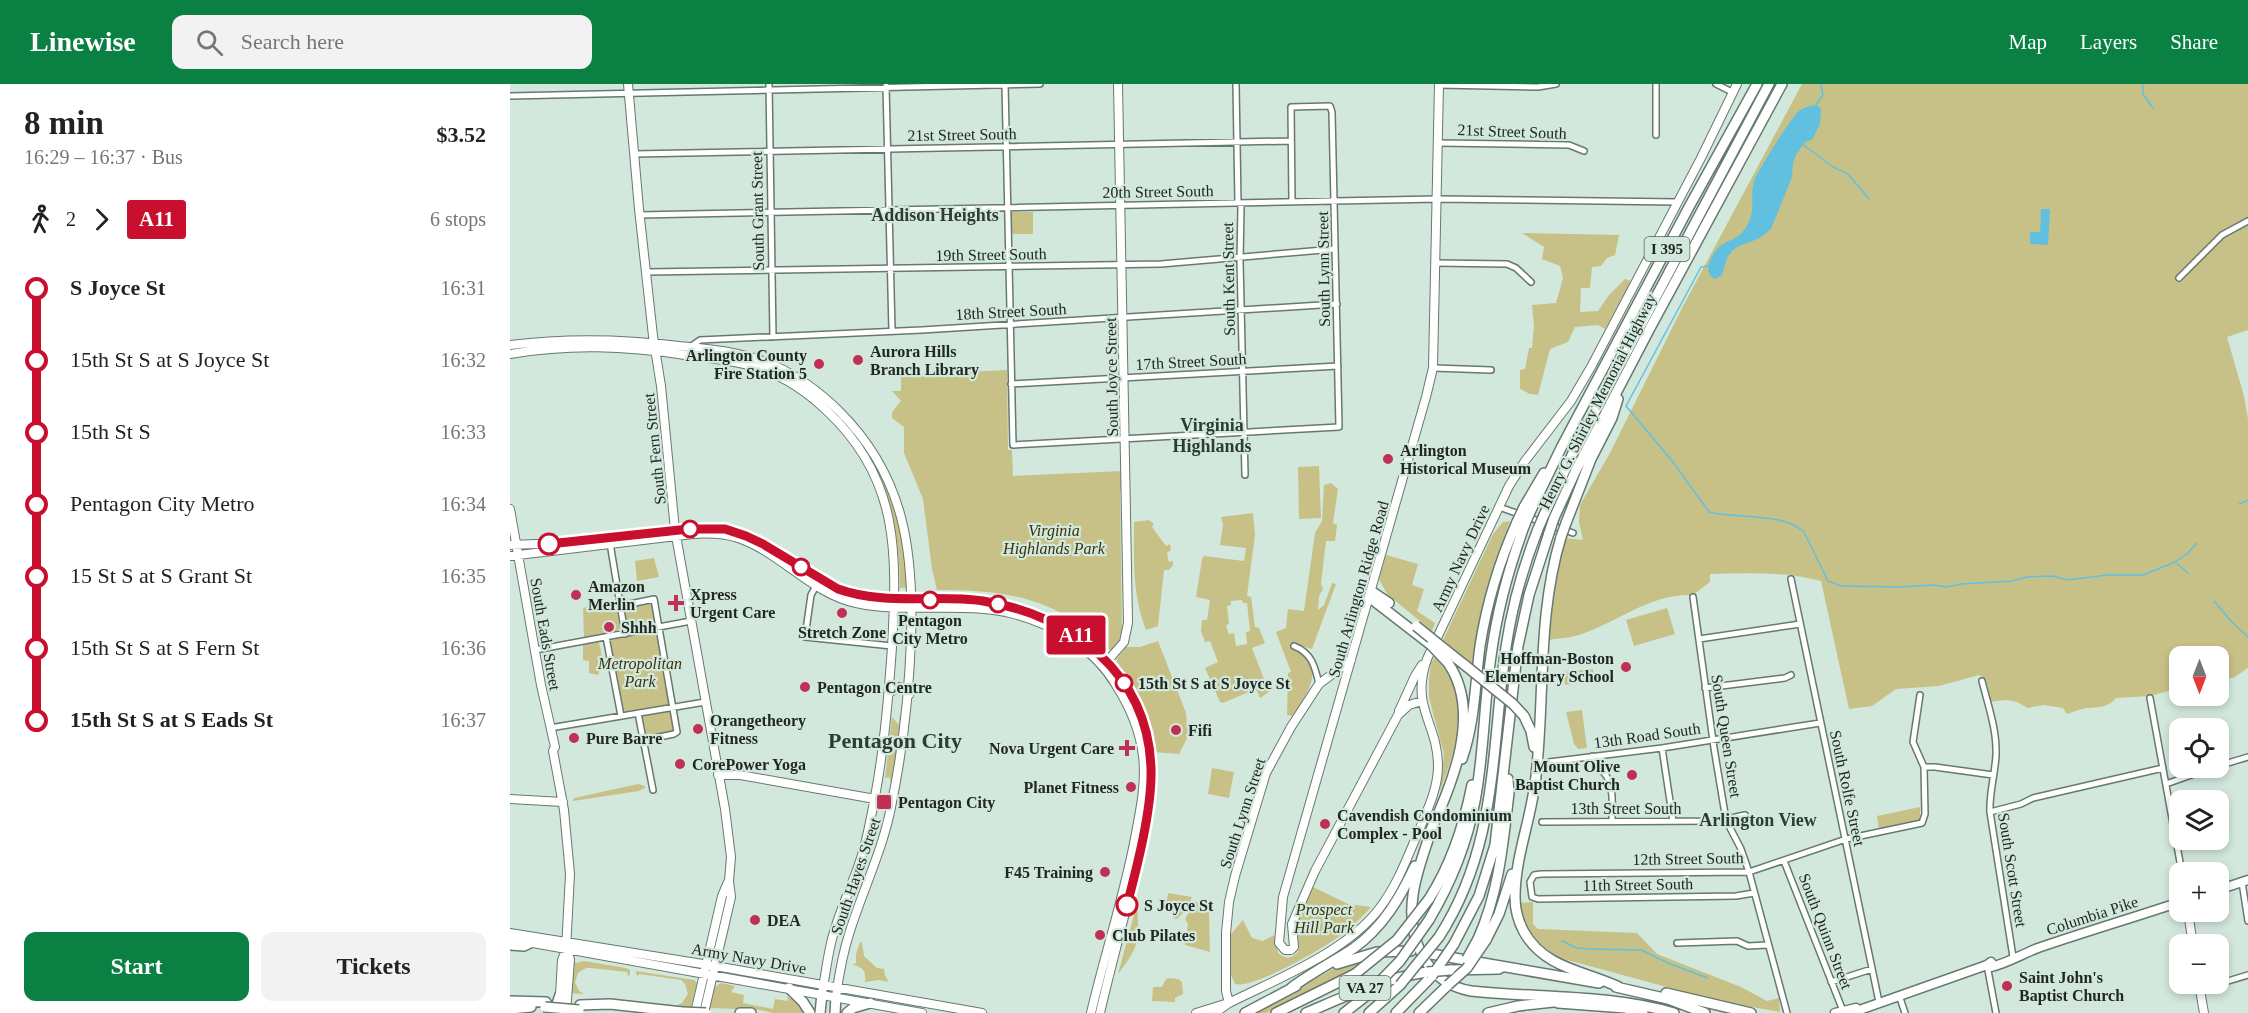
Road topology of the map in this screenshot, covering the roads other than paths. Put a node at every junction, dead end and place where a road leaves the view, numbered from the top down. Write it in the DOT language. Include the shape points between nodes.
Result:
graph roads {
  1 [pos="628,84"];
  2 [pos="1005,84"];
  3 [pos="1040,84"];
  4 [pos="1118,84"];
  5 [pos="1236,84"];
  6 [pos="1439,84"];
  7 [pos="1557,84"];
  8 [pos="1656,84"];
  9 [pos="1716,84"];
  10 [pos="1737,84"];
  11 [pos="1757,84"];
  12 [pos="1769,84"];
  13 [pos="1782,84"];
  14 [pos="886,86"];
  15 [pos="769,87"];
  16 [pos="1732,92"];
  17 [pos="629,93"];
  18 [pos="510,96"];
  19 [pos="1656,135"];
  20 [pos="1237,141"];
  21 [pos="1290,141"];
  22 [pos="1438,142"];
  23 [pos="1120,144"];
  24 [pos="1006,147"];
  25 [pos="888,148"];
  26 [pos="770,151"];
  27 [pos="1584,151"];
  28 [pos="634,154"];
  29 [pos="1437,199"];
  30 [pos="1335,201"];
  31 [pos="1292,202"];
  32 [pos="1677,202"];
  33 [pos="1238,203"];
  34 [pos="1120,204"];
  35 [pos="1007,208"];
  36 [pos="889,210"];
  37 [pos="771,212"];
  38 [pos="639,215"];
  39 [pos="2248,221"];
  40 [pos="1335,249"];
  41 [pos="1240,257"];
  42 [pos="1436,263"];
  43 [pos="1122,265"];
  44 [pos="1008,267"];
  45 [pos="890,269"];
  46 [pos="772,272"];
  47 [pos="647,273"];
  48 [pos="2179,278"];
  49 [pos="1531,282"];
  50 [pos="1337,304"];
  51 [pos="1241,309"];
  52 [pos="1122,317"];
  53 [pos="1009,324"];
  54 [pos="892,331"];
  55 [pos="773,337"];
  56 [pos="510,345"];
  57 [pos="654,347"];
  58 [pos="690,347"];
  59 [pos="510,354"];
  60 [pos="1338,366"];
  61 [pos="1433,368"];
  62 [pos="1491,370"];
  63 [pos="1243,372"];
  64 [pos="1625,377"];
  65 [pos="1124,378"];
  66 [pos="1011,384"];
  67 [pos="1244,432"];
  68 [pos="1126,440"];
  69 [pos="1245,475"];
  70 [pos="1499,507"];
  71 [pos="510,509"];
  72 [pos="1521,523"];
  73 [pos="1573,532"];
  74 [pos="676,533"];
  75 [pos="610,541"];
  76 [pos="513,545"];
  77 [pos="514,556"];
  78 [pos="1791,579"];
  79 [pos="818,582"];
  80 [pos="1370,594"];
  81 [pos="1694,597"];
  82 [pos="895,602"];
  83 [pos="912,604"];
  84 [pos="620,606"];
  85 [pos="691,621"];
  86 [pos="1800,624"];
  87 [pos="659,628"];
  88 [pos="625,634"];
  89 [pos="606,637"];
  90 [pos="1699,639"];
  91 [pos="892,646"];
  92 [pos="1294,646"];
  93 [pos="535,650"];
  94 [pos="1426,659"];
  95 [pos="1450,659"];
  96 [pos="1352,660"];
  97 [pos="1105,664"];
  98 [pos="1791,675"];
  99 [pos="1329,677"];
  100 [pos="1982,681"];
  101 [pos="1319,684"];
  102 [pos="1343,687"];
  103 [pos="1705,688"];
  104 [pos="889,693"];
  105 [pos="1920,694"];
  106 [pos="909,695"];
  107 [pos="2150,698"];
  108 [pos="1486,699"];
  109 [pos="1422,701"];
  110 [pos="705,702"];
  111 [pos="673,707"];
  112 [pos="1405,708"];
  113 [pos="638,713"];
  114 [pos="1398,715"];
  115 [pos="621,716"];
  116 [pos="1426,718"];
  117 [pos="1820,723"];
  118 [pos="549,729"];
  119 [pos="644,740"];
  120 [pos="1713,740"];
  121 [pos="1662,748"];
  122 [pos="1507,750"];
  123 [pos="1592,756"];
  124 [pos="2248,757"];
  125 [pos="1549,762"];
  126 [pos="2229,763"];
  127 [pos="1924,767"];
  128 [pos="2163,768"];
  129 [pos="1993,775"];
  130 [pos="718,776"];
  131 [pos="2183,778"];
  132 [pos="2166,784"];
  133 [pos="1534,789"];
  134 [pos="653,790"];
  135 [pos="510,799"];
  136 [pos="874,800"];
  137 [pos="1443,800"];
  138 [pos="562,802"];
  139 [pos="892,802"];
  140 [pos="1990,812"];
  141 [pos="1745,815"];
  142 [pos="1726,820"];
  143 [pos="1673,821"];
  144 [pos="1542,822"];
  145 [pos="1612,822"];
  146 [pos="1432,828"];
  147 [pos="1526,829"];
  148 [pos="1846,839"];
  149 [pos="1784,861"];
  150 [pos="2180,862"];
  151 [pos="1749,872"];
  152 [pos="729,881"];
  153 [pos="2245,881"];
  154 [pos="2229,886"];
  155 [pos="1530,888"];
  156 [pos="1754,893"];
  157 [pos="2169,906"];
  158 [pos="2248,921"];
  159 [pos="510,933"];
  160 [pos="510,939"];
  161 [pos="531,940"];
  162 [pos="1482,940"];
  163 [pos="1677,943"];
  164 [pos="510,945"];
  165 [pos="1767,945"];
  166 [pos="566,946"];
  167 [pos="2013,957"];
  168 [pos="1988,965"];
  169 [pos="705,968"];
  170 [pos="1528,969"];
  171 [pos="1872,969"];
  172 [pos="714,970"];
  173 [pos="1429,974"];
  174 [pos="2248,975"];
  175 [pos="2229,981"];
  176 [pos="1831,982"];
  177 [pos="1619,987"];
  178 [pos="789,988"];
  179 [pos="1291,988"];
  180 [pos="823,990"];
  181 [pos="837,992"];
  182 [pos="1639,992"];
  183 [pos="2201,994"];
  184 [pos="560,995"];
  185 [pos="1899,995"];
  186 [pos="510,1001"];
  187 [pos="1552,1002"];
  188 [pos="1879,1002"];
  189 [pos="870,1003"];
  190 [pos="1229,1003"];
  191 [pos="1628,1003"];
  192 [pos="547,1007"];
  193 [pos="580,1007"];
  194 [pos="510,1009"];
  195 [pos="682,1012"];
  196 [pos="1843,1012"];
  197 [pos="559,1013"];
  198 [pos="566,1013"];
  199 [pos="633,1013"];
  200 [pos="695,1013"];
  201 [pos="705,1013"];
  202 [pos="740,1013"];
  203 [pos="751,1013"];
  204 [pos="810,1013"];
  205 [pos="820,1013"];
  206 [pos="835,1013"];
  207 [pos="847,1013"];
  208 [pos="922,1013"];
  209 [pos="982,1013"];
  210 [pos="1091,1013"];
  211 [pos="1100,1013"];
  212 [pos="1196,1013"];
  213 [pos="1215,1013"];
  214 [pos="1245,1013"];
  215 [pos="1276,1013"];
  216 [pos="1306,1013"];
  217 [pos="1344,1013"];
  218 [pos="1369,1013"];
  219 [pos="1396,1013"];
  220 [pos="1419,1013"];
  221 [pos="1488,1013"];
  222 [pos="1643,1013"];
  223 [pos="1674,1013"];
  224 [pos="1705,1013"];
  225 [pos="1751,1013"];
  226 [pos="1787,1013"];
  227 [pos="1905,1013"];
  228 [pos="1996,1013"];
  229 [pos="2204,1013"];
  1 -- 17 [label="street, South Fern Street"];
  2 -- 3 [label="street"];
  2 -- 14 [label="street"];
  2 -- 24 [label="street"];
  4 -- 23 [label="street, South Joyce Street"];
  5 -- 20 [label="street, South Kent Street"];
  6 -- 7 [label="street"];
  6 -- 22 [label="street, South Arlington Ridge Road"];
  8 -- 19 [label="street"];
  9 -- 16 [label="street"];
  10 -- 16 [label="street, Army Navy Drive"];
  11 -- 72 [label="highway, Henry G. Shirley Memorial Highway / I 395, bridge"];
  12 -- 218 [label="highway, bridge" via="1573,453 1538,529 1521,577 1508,638 1482,839 1465,889 1439,937 1400,985"];
  13 -- 64 [label="highway, Henry G. Shirley Memorial Highway / I 395"];
  14 -- 15 [label="street"];
  14 -- 25 [label="street"];
  15 -- 17 [label="street"];
  15 -- 26 [label="street, South Grant Street"];
  16 -- 32 [label="street, Army Navy Drive"];
  17 -- 18 [label="street"];
  17 -- 28 [label="street, South Fern Street"];
  20 -- 21 [label="street, 21st Street South"];
  20 -- 23 [label="street, 21st Street South"];
  20 -- 33 [label="street, South Kent Street"];
  21 -- 30 [label="street, South Lynn Street" via="1291,107 1330,106"];
  21 -- 31 [label="street"];
  22 -- 27 [label="street, 21st Street South" via="1548,143"];
  22 -- 29 [label="street, South Arlington Ridge Road"];
  23 -- 24 [label="street, 21st Street South"];
  23 -- 34 [label="street, South Joyce Street"];
  24 -- 25 [label="street, 21st Street South"];
  24 -- 35 [label="street"];
  25 -- 26 [label="street, 21st Street South"];
  25 -- 36 [label="street"];
  26 -- 28 [label="street, 21st Street South"];
  26 -- 37 [label="street, South Grant Street"];
  28 -- 38 [label="street, South Fern Street"];
  29 -- 30 [label="street, 20th Street South"];
  29 -- 32 [label="street, 20th Street South"];
  29 -- 42 [label="street, South Arlington Ridge Road"];
  30 -- 31 [label="street, 20th Street South"];
  30 -- 40 [label="street, South Lynn Street"];
  31 -- 33 [label="street, 20th Street South"];
  32 -- 70 [label="street, Army Navy Drive" via="1571,401 1520,468"];
  33 -- 34 [label="street, 20th Street South"];
  33 -- 41 [label="street, South Kent Street"];
  34 -- 35 [label="street, 20th Street South"];
  34 -- 43 [label="street, South Joyce Street"];
  35 -- 36 [label="street, 20th Street South"];
  35 -- 44 [label="street"];
  36 -- 37 [label="street, 20th Street South"];
  36 -- 45 [label="street"];
  37 -- 38 [label="street, 20th Street South"];
  37 -- 46 [label="street, South Grant Street"];
  38 -- 47 [label="street, South Fern Street"];
  39 -- 48 [label="street" via="2222,235"];
  40 -- 41 [label="street, 19th Street South"];
  40 -- 50 [label="street, South Lynn Street"];
  41 -- 43 [label="street, 19th Street South"];
  41 -- 51 [label="street, South Kent Street"];
  42 -- 49 [label="street" via="1506,264"];
  42 -- 61 [label="street, South Arlington Ridge Road"];
  43 -- 44 [label="street, 19th Street South"];
  43 -- 52 [label="street, South Joyce Street"];
  44 -- 45 [label="street, 19th Street South"];
  44 -- 53 [label="street"];
  45 -- 46 [label="street, 19th Street South"];
  45 -- 54 [label="street"];
  46 -- 47 [label="street, 19th Street South"];
  46 -- 55 [label="street, South Grant Street"];
  47 -- 57 [label="street, South Fern Street"];
  50 -- 51 [label="street, 18th Street South"];
  50 -- 60 [label="street, South Lynn Street"];
  51 -- 52 [label="street, 18th Street South"];
  51 -- 63 [label="street, South Kent Street"];
  52 -- 53 [label="street, 18th Street South"];
  52 -- 65 [label="street, South Joyce Street"];
  53 -- 54 [label="street, 18th Street South"];
  53 -- 66 [label="street"];
  54 -- 55 [label="street, 18th Street South"];
  55 -- 58 [label="street, 18th Street South" via="700,340"];
  56 -- 57 [label="street" via="622,340"];
  57 -- 58 [label="street, South Hayes Street"];
  57 -- 59 [label="street" via="591,347"];
  57 -- 74 [label="street, South Fern Street"];
  57 -- 82 [label="street, South Hayes Street" via="734,361 781,377 838,421 868,461 884,497 893,540"];
  58 -- 83 [label="street, South Hayes Street" via="752,358 789,372 824,397 853,426 879,464 900,511 909,551"];
  60 -- 63 [label="street, 17th Street South"];
  60 -- 67 [label="street, South Lynn Street" via="1339,427"];
  61 -- 62 [label="street"];
  61 -- 80 [label="street, South Arlington Ridge Road"];
  63 -- 65 [label="street, 17th Street South"];
  63 -- 67 [label="street, South Kent Street"];
  64 -- 122 [label="highway, Henry G. Shirley Memorial Highway / I 395, bridge" via="1572,478 1534,578 1521,629"];
  64 -- 133 [label="highway, bridge" via="1612,418 1566,523 1549,584"];
  65 -- 66 [label="street, 17th Street South"];
  65 -- 68 [label="street, South Joyce Street"];
  66 -- 68 [label="street" via="1013,445"];
  67 -- 68 [label="street"];
  67 -- 69 [label="street, South Kent Street"];
  68 -- 97 [label="street, South Joyce Street" via="1127,631 1122,646"];
  70 -- 73 [label="street"];
  70 -- 94 [label="street, Army Navy Drive"];
  71 -- 76 [label="street, South Eads Street"];
  72 -- 108 [label="highway, Henry G. Shirley Memorial Highway / I 395" via="1493,639"];
  72 -- 137 [label="highway" via="1498,568 1486,612 1468,741"];
  74 -- 75 [label="street"];
  74 -- 79 [label="street" via="737,538"];
  74 -- 85 [label="street, South Fern Street"];
  75 -- 76 [label="street"];
  75 -- 77 [label="street"];
  75 -- 84 [label="street"];
  76 -- 77 [label="street, South Eads Street"];
  77 -- 93 [label="street, South Eads Street"];
  78 -- 86 [label="street, South Rolfe Street"];
  79 -- 82 [label="street" via="840,598 856,603"];
  79 -- 91 [label="street" via="810,602 805,637"];
  80 -- 95 [label="highway, bridge"];
  80 -- 96 [label="street, South Arlington Ridge Road"];
  81 -- 90 [label="street, South Queen Street"];
  82 -- 83 [label="street"];
  82 -- 91 [label="street, South Hayes Street"];
  83 -- 97 [label="street" via="974,600 1025,610 1071,631"];
  83 -- 106 [label="street, South Hayes Street"];
  84 -- 87 [label="street" via="654,599"];
  84 -- 88 [label="street"];
  85 -- 87 [label="street"];
  85 -- 110 [label="street, South Fern Street"];
  86 -- 90 [label="street"];
  86 -- 117 [label="street, South Rolfe Street"];
  87 -- 88 [label="street"];
  87 -- 111 [label="street"];
  88 -- 89 [label="street"];
  89 -- 93 [label="street"];
  89 -- 115 [label="street"];
  90 -- 103 [label="street, South Queen Street"];
  91 -- 104 [label="street, South Hayes Street"];
  92 -- 101 [label="street" via="1311,657"];
  93 -- 118 [label="street, South Eads Street"];
  94 -- 109 [label="street, Army Navy Drive" via="1421,679"];
  94 -- 114 [label="street"];
  95 -- 133 [label="highway, bridge" via="1466,666 1524,716 1532,737"];
  95 -- 137 [label="highway" via="1461,692 1463,718 1458,754"];
  96 -- 99 [label="street, South Lynn Street"];
  96 -- 102 [label="street, South Arlington Ridge Road"];
  97 -- 210 [label="street" via="1134,718 1143,754 1144,779 1132,857"];
  97 -- 211 [label="street" via="1126,686 1139,716 1148,743 1151,777 1135,872"];
  98 -- 103 [label="street"];
  99 -- 101 [label="street, South Lynn Street"];
  99 -- 102 [label="street" via="1341,678"];
  100 -- 129 [label="street, South Scott Street" via="1995,738"];
  101 -- 190 [label="street, South Lynn Street" via="1266,773 1235,876 1226,933"];
  102 -- 114 [label="street, South Arlington Ridge Road" via="1283,897 1279,943 1285,950 1294,947 1292,924 1327,846"];
  103 -- 120 [label="street, South Queen Street"];
  104 -- 106 [label="street" via="900,687"];
  104 -- 136 [label="street, South Hayes Street"];
  105 -- 127 [label="street" via="1913,742"];
  106 -- 139 [label="street, South Hayes Street"];
  107 -- 128 [label="street"];
  108 -- 215 [label="highway, bridge" via="1464,821 1429,899 1397,940 1355,974"];
  108 -- 217 [label="highway, Henry G. Shirley Memorial Highway / I 395, bridge" via="1470,826 1453,874 1429,920 1400,961"];
  109 -- 112 [label="street"];
  109 -- 116 [label="street, Army Navy Drive"];
  110 -- 111 [label="street"];
  110 -- 130 [label="street, South Fern Street"];
  111 -- 113 [label="street"];
  111 -- 119 [label="street" via="676,733"];
  112 -- 114 [label="street"];
  112 -- 116 [label="street"];
  113 -- 115 [label="street"];
  113 -- 119 [label="street"];
  115 -- 118 [label="street"];
  116 -- 190 [label="street, Army Navy Drive" via="1437,754 1436,786 1386,899 1342,943"];
  117 -- 120 [label="street, 13th Road South"];
  117 -- 148 [label="street, South Rolfe Street"];
  118 -- 138 [label="street, South Eads Street"];
  119 -- 134 [label="street"];
  120 -- 121 [label="street, 13th Road South"];
  120 -- 142 [label="street, South Queen Street"];
  121 -- 123 [label="street, 13th Road South"];
  121 -- 143 [label="street"];
  122 -- 162 [label="highway" via="1509,793 1500,872"];
  122 -- 173 [label="highway, Henry G. Shirley Memorial Highway / I 395, bridge" via="1492,858 1474,909 1454,944"];
  123 -- 125 [label="street, 13th Road South"];
  123 -- 145 [label="street" via="1610,783"];
  124 -- 126 [label="street"];
  127 -- 129 [label="street"];
  127 -- 148 [label="street, 12th Street South" via="1922,823"];
  128 -- 132 [label="street"];
  128 -- 140 [label="street"];
  129 -- 140 [label="street, South Scott Street"];
  130 -- 136 [label="street" via="752,777"];
  130 -- 152 [label="street, South Fern Street" via="730,857"];
  131 -- 132 [label="street"];
  132 -- 150 [label="street"];
  133 -- 147 [label="highway"];
  135 -- 138 [label="street"];
  136 -- 139 [label="street"];
  136 -- 180 [label="street, South Hayes Street" via="858,867 831,942"];
  137 -- 146 [label="highway"];
  138 -- 166 [label="street, South Eads Street" via="570,874"];
  139 -- 181 [label="street, South Hayes Street" via="880,853 850,932"];
  140 -- 167 [label="street, South Scott Street"];
  141 -- 142 [label="street, 13th Street South"];
  142 -- 143 [label="street, 13th Street South"];
  142 -- 151 [label="street, South Queen Street"];
  143 -- 145 [label="street, 13th Street South"];
  144 -- 145 [label="street, 13th Street South"];
  146 -- 179 [label="highway" via="1404,890 1381,923 1355,947"];
  146 -- 191 [label="highway" via="1412,907 1418,950 1431,970 1465,990"];
  147 -- 162 [label="highway" via="1503,904"];
  147 -- 177 [label="highway" via="1514,899 1524,933 1550,960"];
  148 -- 149 [label="street, 12th Street South"];
  148 -- 171 [label="street, South Rolfe Street"];
  149 -- 151 [label="street, 12th Street South"];
  149 -- 176 [label="street, South Quinn Street"];
  151 -- 155 [label="street, 12th Street South" via="1541,874 1534,876"];
  151 -- 156 [label="street, South Queen Street"];
  152 -- 169 [label="street, South Fern Street"];
  152 -- 172 [label="street, South Fern Street" via="731,897"];
  153 -- 154 [label="main road"];
  153 -- 158 [label="street"];
  155 -- 156 [label="street, 11th Street South" via="1532,897 1538,899"];
  156 -- 165 [label="street, South Queen Street"];
  157 -- 167 [label="main road, Columbia Pike"];
  159 -- 161 [label="street, Army Navy Drive"];
  160 -- 161 [label="street, Army Navy Drive"];
  161 -- 164 [label="highway" via="524,946"];
  161 -- 166 [label="street, Army Navy Drive"];
  162 -- 220 [label="highway, bridge" via="1448,985"];
  163 -- 165 [label="street" via="1737,941 1748,946"];
  165 -- 226 [label="street, South Queen Street"];
  166 -- 169 [label="street, Army Navy Drive"];
  166 -- 184 [label="street, South Eads Street"];
  166 -- 198 [label="street, South Eads Street" via="570,959"];
  167 -- 168 [label="main road, Columbia Pike"];
  168 -- 185 [label="main road, Columbia Pike"];
  168 -- 228 [label="street"];
  169 -- 172 [label="street, Army Navy Drive"];
  169 -- 200 [label="street, South Fern Street"];
  170 -- 173 [label="highway, VA 27, bridge"];
  170 -- 177 [label="highway, VA 27"];
  170 -- 179 [label="highway, bridge" via="1411,951 1385,951 1352,958"];
  171 -- 176 [label="street"];
  171 -- 188 [label="street, South Rolfe Street"];
  172 -- 178 [label="street, Army Navy Drive"];
  172 -- 180 [label="street, Army Navy Drive"];
  172 -- 201 [label="street, South Fern Street"];
  173 -- 216 [label="highway, VA 27" via="1373,984"];
  173 -- 219 [label="highway, Henry G. Shirley Memorial Highway / I 395"];
  174 -- 175 [label="street"];
  176 -- 196 [label="street, South Quinn Street"];
  177 -- 182 [label="highway, VA 27"];
  178 -- 180 [label="street, Army Navy Drive"];
  178 -- 204 [label="highway"];
  179 -- 214 [label="highway"];
  180 -- 181 [label="street, Army Navy Drive"];
  180 -- 205 [label="highway"];
  181 -- 189 [label="street, Army Navy Drive"];
  181 -- 206 [label="highway"];
  181 -- 209 [label="street, Army Navy Drive"];
  182 -- 224 [label="highway, VA 27"];
  182 -- 225 [label="highway" via="1660,992"];
  183 -- 229 [label="street"];
  184 -- 192 [label="highway" via="557,1004"];
  184 -- 197 [label="street, South Eads Street"];
  185 -- 188 [label="main road, Columbia Pike"];
  185 -- 227 [label="street"];
  186 -- 192 [label="highway"];
  187 -- 191 [label="highway"];
  187 -- 221 [label="highway"];
  187 -- 222 [label="highway"];
  188 -- 196 [label="main road, Columbia Pike"];
  189 -- 207 [label="highway"];
  189 -- 208 [label="street, Army Navy Drive"];
  190 -- 212 [label="street, Army Navy Drive"];
  190 -- 213 [label="street, Army Navy Drive"];
  191 -- 223 [label="highway"];
  192 -- 193 [label="highway"];
  192 -- 194 [label="highway"];
  193 -- 195 [label="highway" via="610,1004"];
  193 -- 199 [label="highway"];
  195 -- 201 [label="highway, bridge"];
  202 -- 203 [label="highway"];
}
